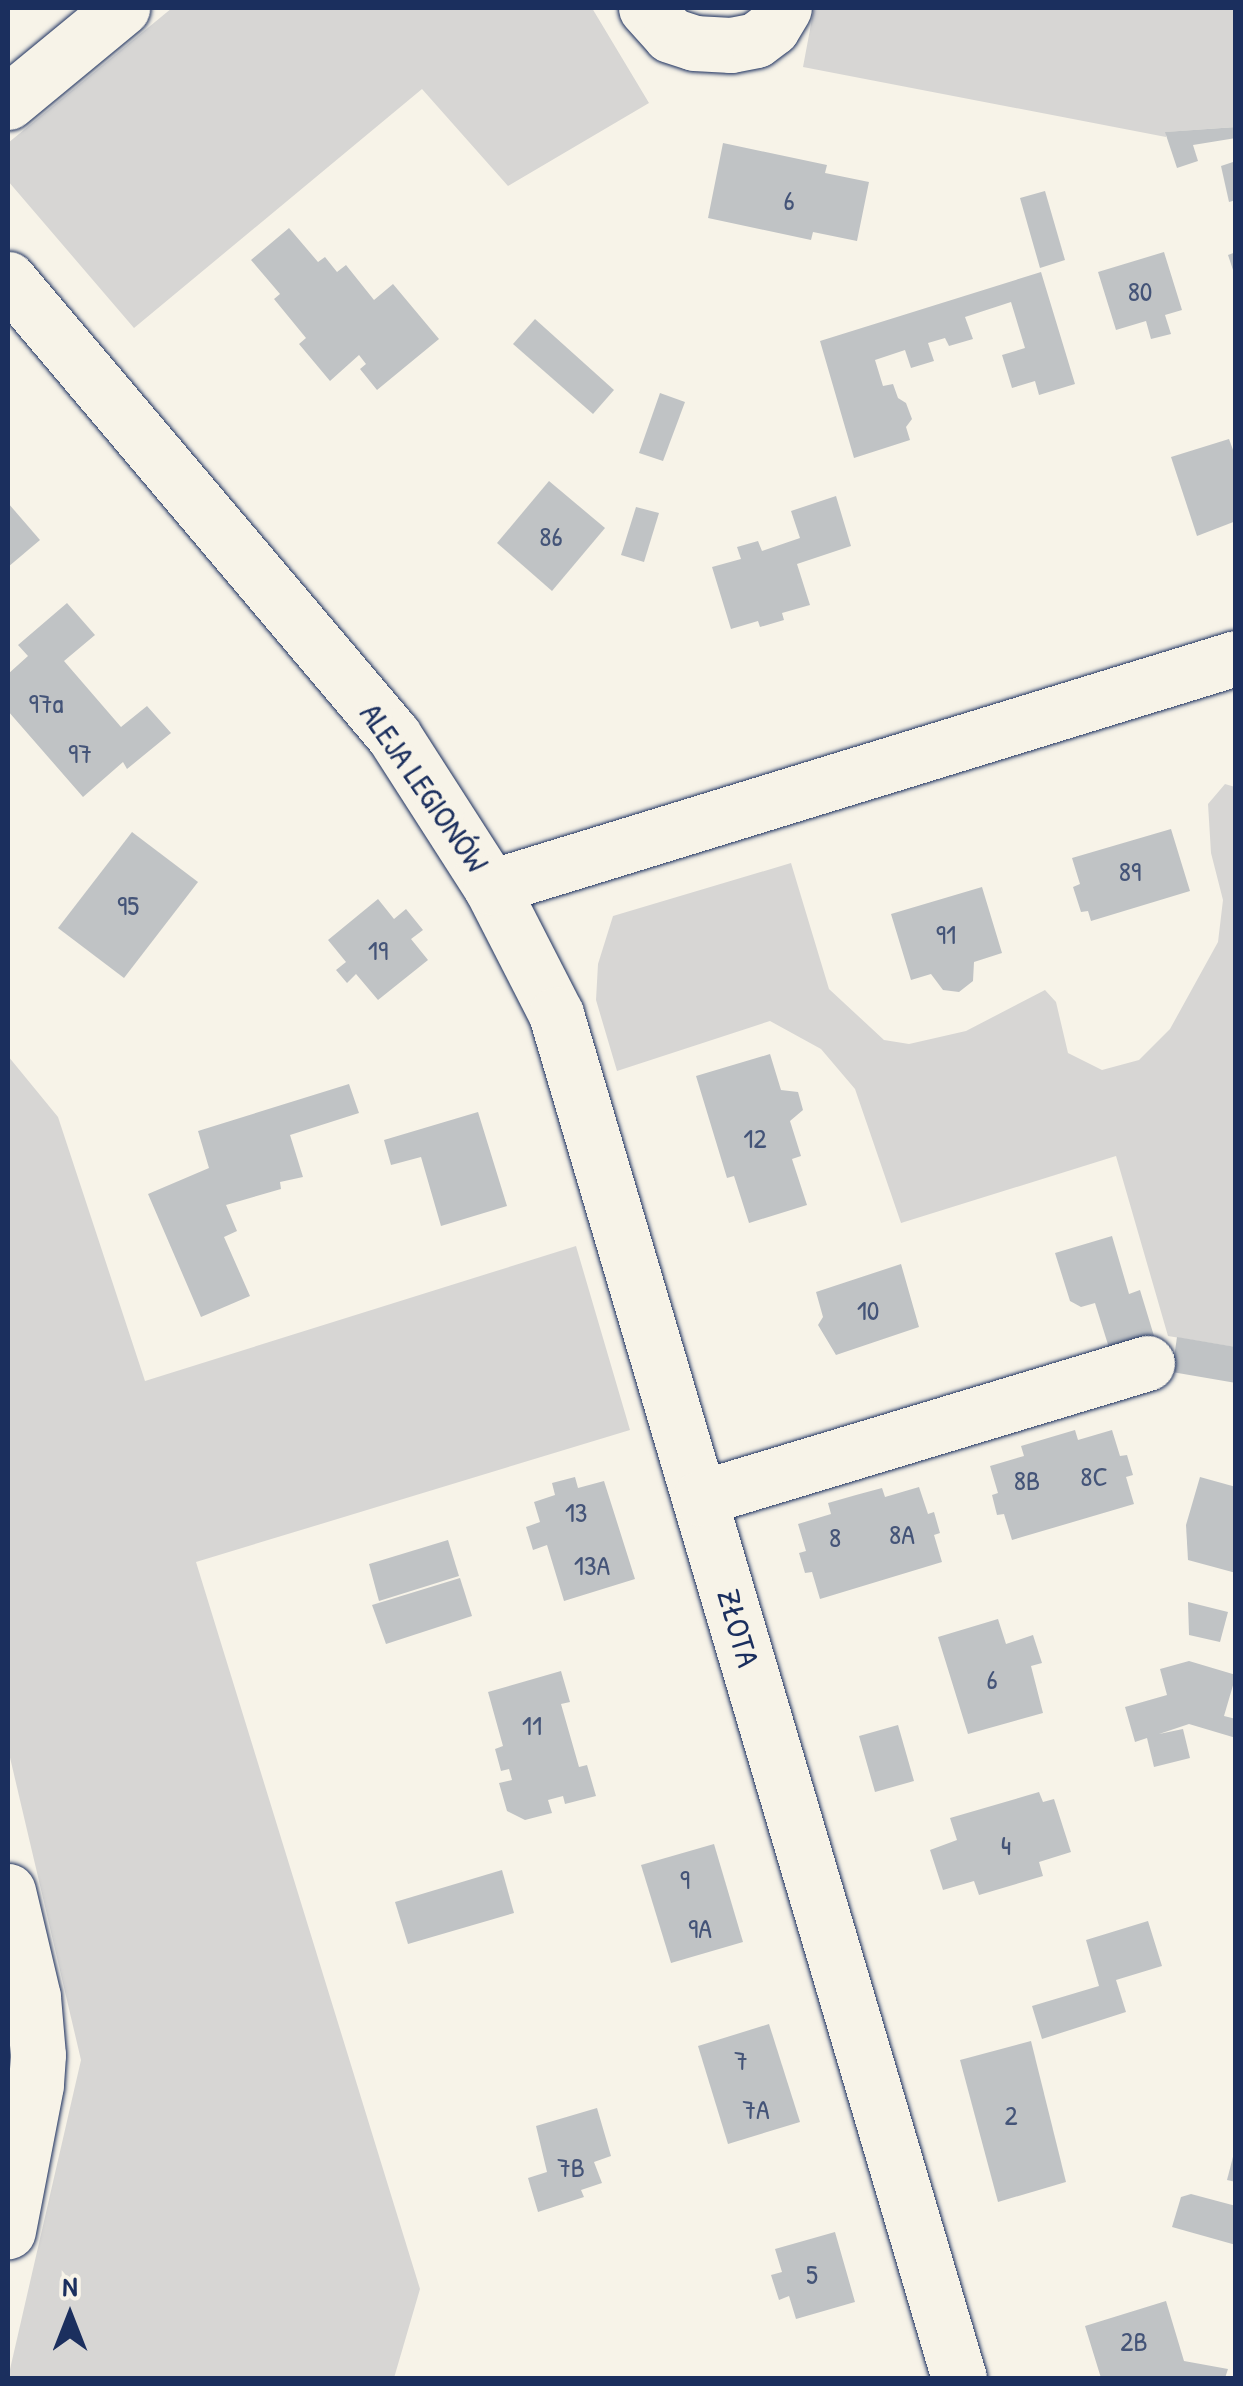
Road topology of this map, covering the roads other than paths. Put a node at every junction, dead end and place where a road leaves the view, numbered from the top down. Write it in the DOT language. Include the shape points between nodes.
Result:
graph roads {
  1 [pos="122,8"];
  2 [pos="646,8"];
  3 [pos="784,8"];
  4 [pos="8,102"];
  5 [pos="8,280"];
  6 [pos="1236,658"];
  7 [pos="492,887"];
  8 [pos="1147,1363"];
  9 [pos="700,1498"];
  10 [pos="8,1891"];
  11 [pos="8,2231"];
  12 [pos="959,2378"];
  1 -- 4 [label="street"];
  2 -- 3 [label="street" via="670,35 731,46 756,40"];
  5 -- 7 [label="street, ALEJA LEGIONÓW" via="394,736"];
  6 -- 7 [label="street, ALEJA LEGIONÓW"];
  7 -- 9 [label="street, ZŁOTA" via="556,1014"];
  8 -- 9 [label="street"];
  9 -- 12 [label="street, ZŁOTA"];
  10 -- 11 [label="street" via="33,1997 38,2055"];
}
